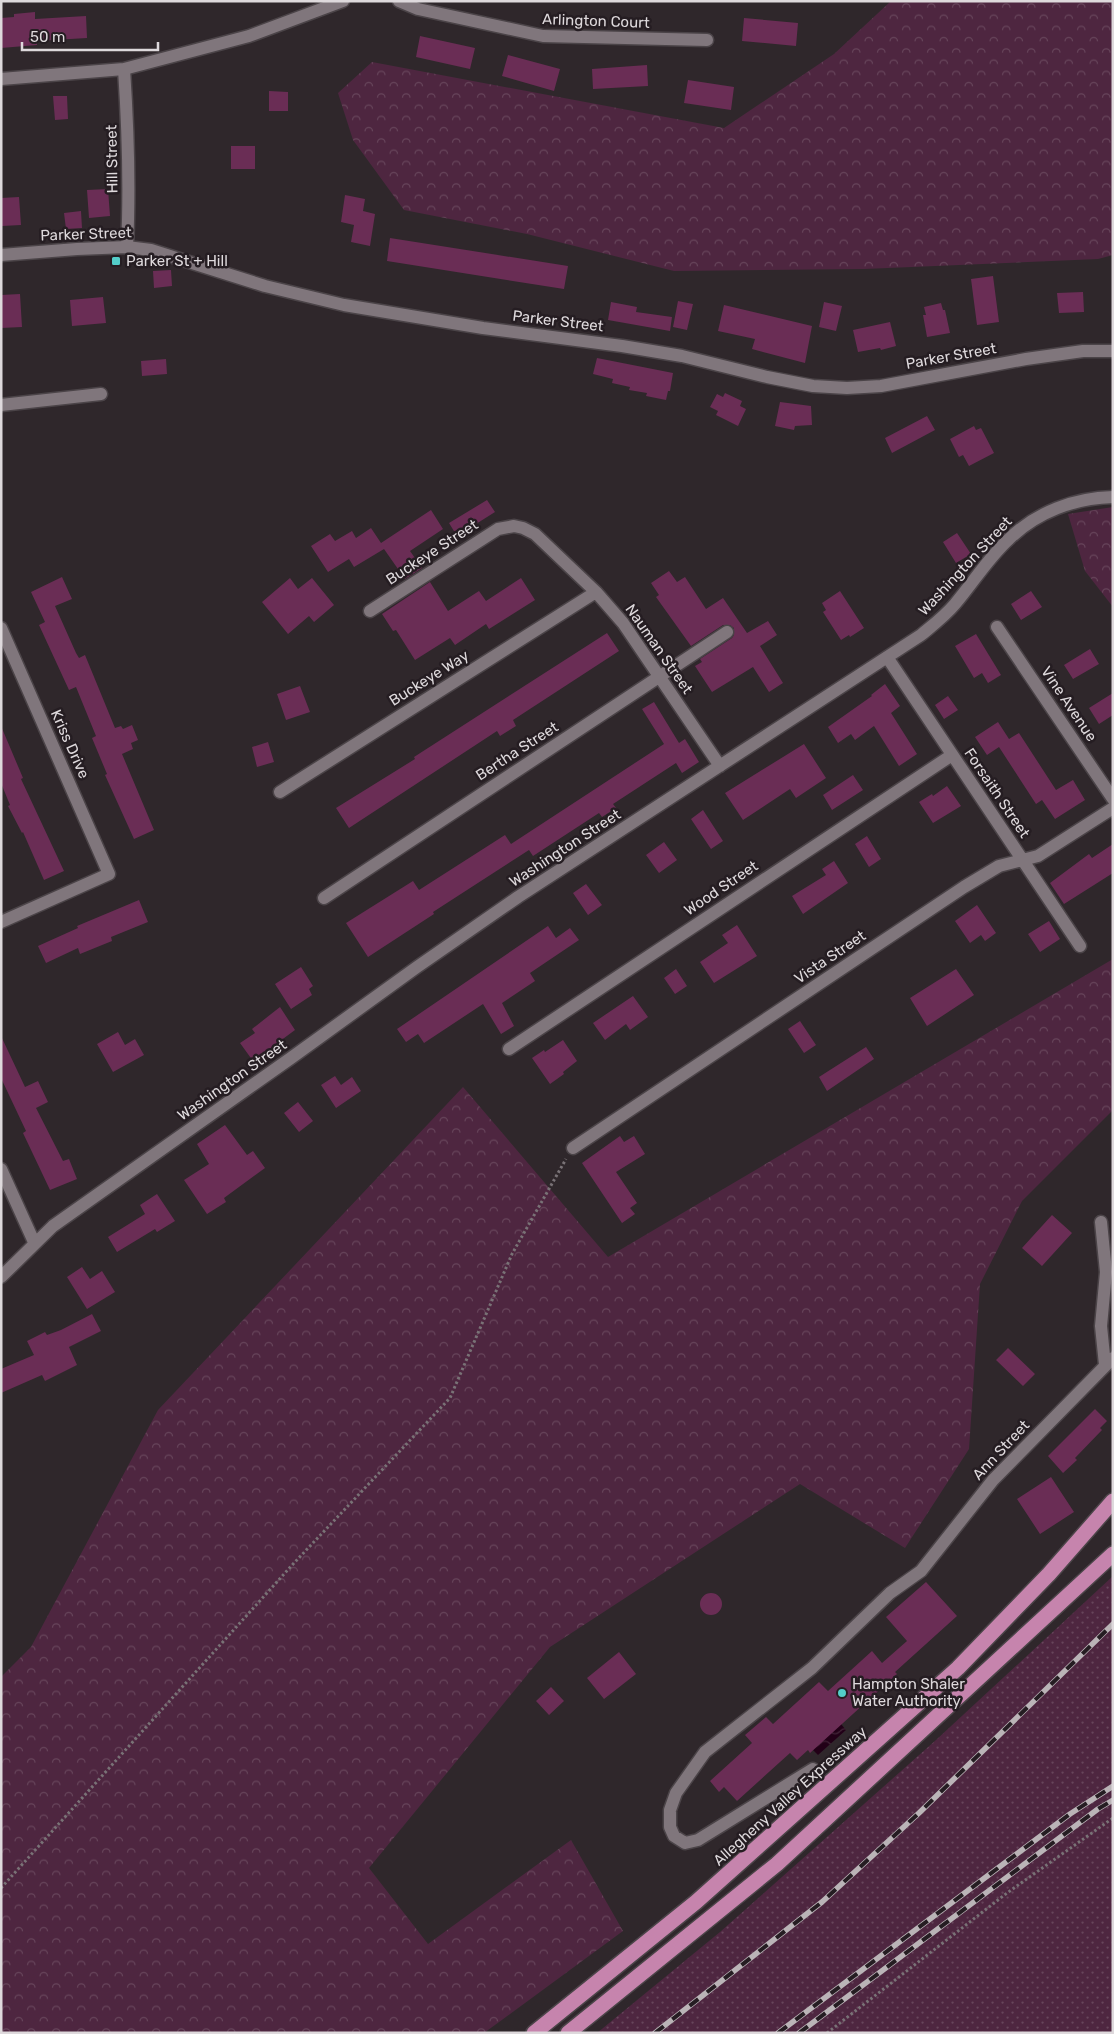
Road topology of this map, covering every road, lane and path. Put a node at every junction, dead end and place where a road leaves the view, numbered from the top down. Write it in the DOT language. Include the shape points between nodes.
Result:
graph roads {
  1 [pos="343,1"];
  2 [pos="399,1"];
  3 [pos="707,40"];
  4 [pos="124,69"];
  5 [pos="1,79"];
  6 [pos="127,247"];
  7 [pos="1,255"];
  8 [pos="1113,350"];
  9 [pos="101,394"];
  10 [pos="1,405"];
  11 [pos="1113,497"];
  12 [pos="514,526"];
  13 [pos="596,592"];
  14 [pos="370,612"];
  15 [pos="997,627"];
  16 [pos="1,628"];
  17 [pos="727,632"];
  18 [pos="887,657"];
  19 [pos="659,677"];
  20 [pos="952,755"];
  21 [pos="720,766"];
  22 [pos="280,792"];
  23 [pos="1113,799"];
  24 [pos="1113,808"];
  25 [pos="1022,860"];
  26 [pos="324,898"];
  27 [pos="1,922"];
  28 [pos="1080,946"];
  29 [pos="509,1049"];
  30 [pos="573,1148"];
  31 [pos="1,1169"];
  32 [pos="1101,1222"];
  33 [pos="34,1242"];
  34 [pos="1,1277"];
  35 [pos="1109,1362"];
  36 [pos="1113,1501"];
  37 [pos="1113,1549"];
  38 [pos="1113,1554"];
  39 [pos="1073,1590"];
  40 [pos="813,1769"];
  41 [pos="1113,1818"];
  42 [pos="1,1888"];
  43 [pos="534,2033"];
  44 [pos="568,2033"];
  45 [pos="827,2033"];
  1 -- 4 [label="street" via="249,36"];
  2 -- 3 [label="street, Arlington Court" via="418,9 543,36"];
  4 -- 5 [label="street"];
  4 -- 6 [label="street, Hill Street" via="129,146"];
  6 -- 7 [label="street, Parker Street"];
  6 -- 8 [label="street, Parker Street" via="151,250 265,286 344,305 682,356 813,386 881,386 1026,359"];
  9 -- 10 [label="street"];
  11 -- 18 [label="street, Washington Street" via="1065,505 1023,527 1007,540 938,622"];
  12 -- 13 [label="street, Nauman Street" via="535,534"];
  12 -- 14 [label="street, Buckeye Street" via="498,529"];
  13 -- 19 [label="street, Nauman Street" via="624,623"];
  13 -- 22 [label="street, Buckeye Way"];
  15 -- 23 [label="street, Vine Avenue"];
  16 -- 27 [label="street, Kriss Drive" via="109,874"];
  17 -- 19 [label="street, Bertha Street"];
  18 -- 20 [label="street, Forsaith Street"];
  18 -- 21 [label="street, Washington Street"];
  19 -- 21 [label="street, Nauman Street"];
  19 -- 26 [label="street, Bertha Street"];
  20 -- 25 [label="street, Forsaith Street"];
  20 -- 29 [label="street, Wood Street"];
  21 -- 33 [label="street, Washington Street" via="417,967 84,1203"];
  24 -- 25 [label="street, Vista Street" via="1038,856"];
  25 -- 28 [label="street, Forsaith Street"];
  25 -- 30 [label="street, Vista Street" via="999,866 964,887"];
  30 -- 42 [label="path" via="512,1254 450,1398 294,1563"];
  31 -- 33 [label="street"];
  32 -- 35 [label="street" via="1106,1272 1101,1326"];
  33 -- 34 [label="street, Washington Street"];
  35 -- 40 [label="street, Ann Street" via="993,1480 921,1571 890,1592 812,1668 705,1752 676,1793 670,1810 670,1827 674,1836 685,1842 698,1840"];
  36 -- 43 [label="highway, Allegheny Valley Expressway" via="1049,1574 958,1668 696,1902"];
  37 -- 39 [label="highway"];
  38 -- 39 [label="highway"];
  39 -- 44 [label="highway" via="777,1864"];
  41 -- 45 [label="path" via="1007,1893"];
}
